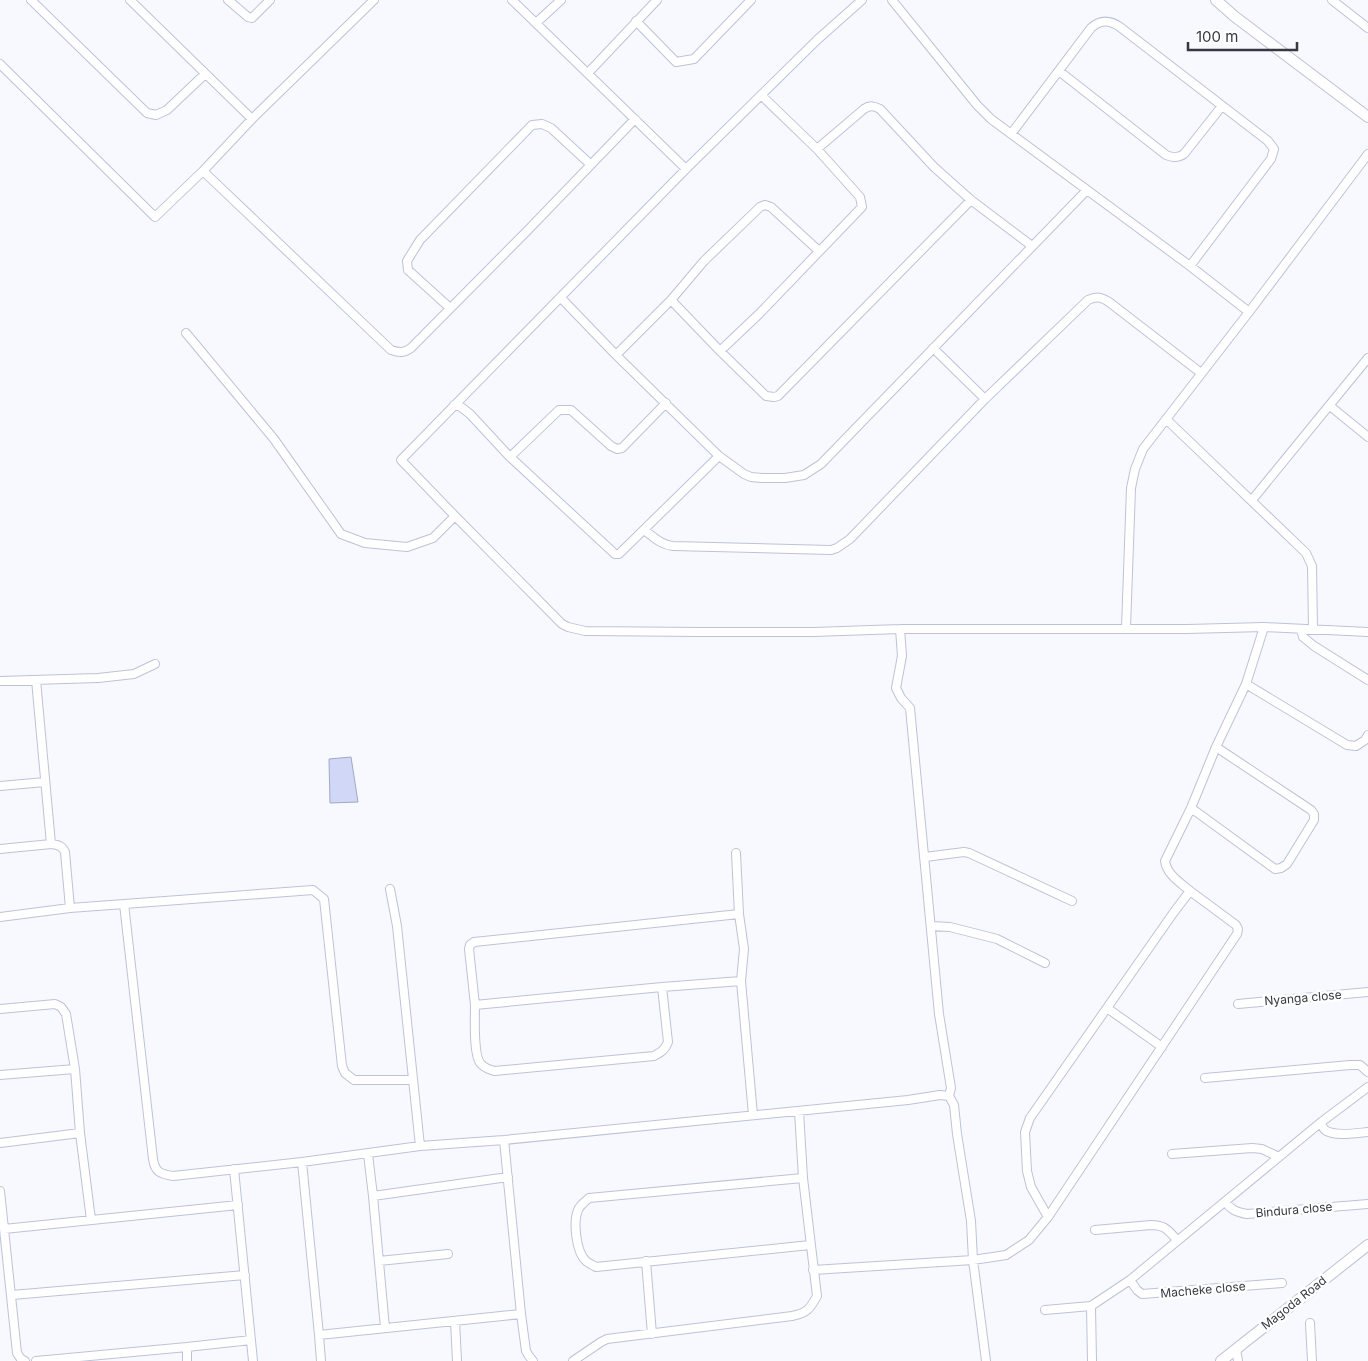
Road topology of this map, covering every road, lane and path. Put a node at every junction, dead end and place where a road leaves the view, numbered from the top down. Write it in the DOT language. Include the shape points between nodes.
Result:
graph roads {
  1 [pos="31,0"];
  2 [pos="130,0"];
  3 [pos="228,0"];
  4 [pos="270,0"];
  5 [pos="374,0"];
  6 [pos="512,0"];
  7 [pos="561,0"];
  8 [pos="657,0"];
  9 [pos="751,0"];
  10 [pos="862,0"];
  11 [pos="892,0"];
  12 [pos="1216,0"];
  13 [pos="1332,0"];
  14 [pos="636,21"];
  15 [pos="536,23"];
  16 [pos="1368,28"];
  17 [pos="0,64"];
  18 [pos="1059,71"];
  19 [pos="588,73"];
  20 [pos="204,74"];
  21 [pos="762,95"];
  22 [pos="1222,106"];
  23 [pos="1368,117"];
  24 [pos="252,119"];
  25 [pos="635,119"];
  26 [pos="1011,134"];
  27 [pos="817,149"];
  28 [pos="1368,154"];
  29 [pos="590,164"];
  30 [pos="686,170"];
  31 [pos="203,171"];
  32 [pos="1087,190"];
  33 [pos="971,200"];
  34 [pos="1032,246"];
  35 [pos="820,250"];
  36 [pos="1190,266"];
  37 [pos="561,298"];
  38 [pos="670,300"];
  39 [pos="450,308"];
  40 [pos="1249,312"];
  41 [pos="186,333"];
  42 [pos="933,348"];
  43 [pos="720,351"];
  44 [pos="616,355"];
  45 [pos="1368,358"];
  46 [pos="1201,373"];
  47 [pos="985,399"];
  48 [pos="666,403"];
  49 [pos="454,405"];
  50 [pos="1330,406"];
  51 [pos="1166,419"];
  52 [pos="1368,438"];
  53 [pos="719,456"];
  54 [pos="510,457"];
  55 [pos="1252,500"];
  56 [pos="455,516"];
  57 [pos="644,530"];
  58 [pos="1126,628"];
  59 [pos="1264,628"];
  60 [pos="900,629"];
  61 [pos="1301,629"];
  62 [pos="1313,629"];
  63 [pos="1368,632"];
  64 [pos="155,664"];
  65 [pos="36,680"];
  66 [pos="1368,680"];
  67 [pos="0,681"];
  68 [pos="1246,684"];
  69 [pos="1368,735"];
  70 [pos="1216,747"];
  71 [pos="45,782"];
  72 [pos="0,786"];
  73 [pos="1191,808"];
  74 [pos="51,844"];
  75 [pos="0,849"];
  76 [pos="736,853"];
  77 [pos="925,856"];
  78 [pos="390,889"];
  79 [pos="1190,891"];
  80 [pos="1072,901"];
  81 [pos="124,904"];
  82 [pos="70,908"];
  83 [pos="740,914"];
  84 [pos="0,917"];
  85 [pos="931,926"];
  86 [pos="1045,963"];
  87 [pos="742,981"];
  88 [pos="662,987"];
  89 [pos="1368,992"];
  90 [pos="1238,1004"];
  91 [pos="475,1005"];
  92 [pos="1107,1008"];
  93 [pos="0,1009"];
  94 [pos="1162,1047"];
  95 [pos="75,1069"];
  96 [pos="1368,1072"];
  97 [pos="0,1075"];
  98 [pos="1206,1078"];
  99 [pos="413,1080"];
  100 [pos="1368,1088"];
  101 [pos="949,1096"];
  102 [pos="798,1111"];
  103 [pos="753,1115"];
  104 [pos="1320,1123"];
  105 [pos="1368,1132"];
  106 [pos="80,1133"];
  107 [pos="504,1140"];
  108 [pos="0,1143"];
  109 [pos="420,1146"];
  110 [pos="368,1154"];
  111 [pos="1172,1154"];
  112 [pos="1279,1157"];
  113 [pos="302,1162"];
  114 [pos="234,1169"];
  115 [pos="508,1177"];
  116 [pos="803,1178"];
  117 [pos="0,1190"];
  118 [pos="373,1196"];
  119 [pos="1225,1202"];
  120 [pos="1368,1204"];
  121 [pos="238,1205"];
  122 [pos="1048,1217"];
  123 [pos="91,1220"];
  124 [pos="4,1229"];
  125 [pos="1095,1230"];
  126 [pos="1177,1240"];
  127 [pos="810,1245"];
  128 [pos="1368,1245"];
  129 [pos="448,1254"];
  130 [pos="973,1260"];
  131 [pos="379,1261"];
  132 [pos="646,1261"];
  133 [pos="813,1270"];
  134 [pos="245,1275"];
  135 [pos="1130,1280"];
  136 [pos="1282,1283"];
  137 [pos="12,1296"];
  138 [pos="1091,1306"];
  139 [pos="1045,1310"];
  140 [pos="521,1314"];
  141 [pos="455,1321"];
  142 [pos="1310,1323"];
  143 [pos="385,1328"];
  144 [pos="652,1334"];
  145 [pos="319,1335"];
  146 [pos="251,1340"];
  147 [pos="186,1347"];
  148 [pos="1236,1348"];
  149 [pos="25,1361"];
  150 [pos="36,1361"];
  151 [pos="187,1361"];
  152 [pos="253,1361"];
  153 [pos="321,1361"];
  154 [pos="457,1361"];
  155 [pos="533,1361"];
  156 [pos="573,1361"];
  157 [pos="986,1361"];
  158 [pos="1092,1361"];
  159 [pos="1220,1361"];
  160 [pos="1238,1361"];
  161 [pos="1312,1361"];
  1 -- 20 [label="street" via="147,114 156,115 167,110"];
  2 -- 20 [label="street"];
  3 -- 4 [label="street" via="252,18"];
  5 -- 24 [label="street"];
  6 -- 15 [label="street"];
  7 -- 15 [label="street"];
  8 -- 14 [label="street"];
  9 -- 14 [label="street" via="694,59 686,61 676,62"];
  10 -- 21 [label="street"];
  11 -- 26 [label="street" via="977,105"];
  12 -- 23 [label="street"];
  13 -- 16 [label="street"];
  14 -- 19 [label="street"];
  15 -- 19 [label="street"];
  17 -- 31 [label="street" via="155,217"];
  18 -- 22 [label="street" via="1091,28 1100,22 1114,22"];
  18 -- 22 [label="street" via="1174,157 1184,154"];
  18 -- 26 [label="street"];
  19 -- 25 [label="street"];
  20 -- 24 [label="street"];
  21 -- 27 [label="street"];
  21 -- 30 [label="street"];
  22 -- 36 [label="street" via="1268,140 1274,154"];
  24 -- 31 [label="street"];
  25 -- 29 [label="street"];
  25 -- 30 [label="street"];
  26 -- 32 [label="street"];
  27 -- 33 [label="street" via="864,109 874,106 880,108 934,167"];
  27 -- 35 [label="street" via="860,197 862,207"];
  28 -- 40 [label="street"];
  29 -- 39 [label="street"];
  29 -- 39 [label="street" via="550,128 542,124 532,125 420,240 407,261 408,270"];
  30 -- 37 [label="street"];
  31 -- 39 [label="street" via="391,350 399,353 411,348"];
  32 -- 34 [label="street"];
  32 -- 36 [label="street"];
  33 -- 34 [label="street"];
  33 -- 43 [label="street" via="778,396 766,396"];
  34 -- 42 [label="street"];
  35 -- 38 [label="street" via="770,207 760,206"];
  35 -- 43 [label="street"];
  36 -- 40 [label="street"];
  37 -- 44 [label="street"];
  37 -- 49 [label="street"];
  38 -- 43 [label="street"];
  38 -- 44 [label="street"];
  40 -- 46 [label="street"];
  41 -- 56 [label="street" via="274,439 341,534 365,543 408,547 433,538"];
  42 -- 47 [label="street"];
  42 -- 53 [label="street" via="821,464 804,475 751,477"];
  44 -- 48 [label="street"];
  45 -- 50 [label="street"];
  46 -- 47 [label="street" via="1109,302 1094,297"];
  46 -- 51 [label="street"];
  47 -- 57 [label="street" via="850,539 837,548 673,546 660,542"];
  48 -- 53 [label="street"];
  48 -- 54 [label="street" via="622,448 617,449 570,410 559,410"];
  49 -- 54 [label="street" via="470,414"];
  49 -- 56 [label="street" via="401,460"];
  50 -- 52 [label="street"];
  50 -- 55 [label="street"];
  51 -- 55 [label="street"];
  51 -- 58 [label="street" via="1143,449 1131,488"];
  53 -- 57 [label="street"];
  54 -- 57 [label="street" via="615,554 619,554"];
  55 -- 62 [label="street" via="1306,553 1313,574"];
  56 -- 60 [label="street" via="568,627 585,631"];
  58 -- 59 [label="street"];
  58 -- 60 [label="street"];
  59 -- 61 [label="street"];
  59 -- 68 [label="street"];
  60 -- 77 [label="street" via="902,656 896,688 910,708"];
  61 -- 62 [label="street"];
  61 -- 66 [label="street" via="1303,636 1314,646"];
  62 -- 63 [label="street"];
  64 -- 65 [label="street" via="134,674"];
  65 -- 67 [label="street"];
  65 -- 71 [label="street"];
  68 -- 69 [label="street" via="1347,745 1356,746"];
  68 -- 70 [label="street"];
  70 -- 73 [label="street"];
  70 -- 73 [label="street" via="1311,810 1314,820 1287,864 1275,869"];
  71 -- 72 [label="street"];
  71 -- 74 [label="street"];
  73 -- 79 [label="street" via="1165,861 1169,873"];
  74 -- 75 [label="street"];
  74 -- 82 [label="street" via="63,847 65,852"];
  76 -- 83 [label="street"];
  77 -- 80 [label="street" via="969,853"];
  77 -- 85 [label="street"];
  78 -- 99 [label="street" via="397,926"];
  79 -- 92 [label="street"];
  79 -- 94 [label="street" via="1238,929"];
  81 -- 82 [label="street"];
  81 -- 99 [label="street" via="314,890 324,899 345,1073 354,1080"];
  81 -- 114 [label="street" via="154,1167 163,1175 173,1176"];
  82 -- 84 [label="street"];
  83 -- 87 [label="street" via="744,949"];
  83 -- 91 [label="street" via="474,942 469,948"];
  85 -- 86 [label="street" via="950,927 996,939"];
  85 -- 101 [label="street" via="939,1014 951,1088"];
  87 -- 88 [label="street"];
  87 -- 103 [label="street"];
  88 -- 91 [label="street"];
  88 -- 91 [label="street" via="668,1042 654,1056 495,1071 484,1068 476,1054"];
  89 -- 90 [label="street, Nyanga close"];
  92 -- 94 [label="street"];
  92 -- 122 [label="street" via="1030,1118 1025,1132 1031,1187"];
  93 -- 95 [label="street" via="55,1004 61,1007 66,1014"];
  94 -- 122 [label="street"];
  95 -- 97 [label="street"];
  95 -- 106 [label="street"];
  96 -- 98 [label="street" via="1360,1066 1350,1065"];
  99 -- 109 [label="street"];
  100 -- 104 [label="street"];
  101 -- 102 [label="street"];
  101 -- 130 [label="street" via="954,1105 971,1221"];
  102 -- 103 [label="street"];
  102 -- 116 [label="street"];
  103 -- 107 [label="street"];
  104 -- 105 [label="street" via="1325,1130 1332,1132"];
  104 -- 112 [label="street"];
  106 -- 108 [label="street"];
  106 -- 123 [label="street"];
  107 -- 109 [label="street"];
  107 -- 115 [label="street"];
  109 -- 110 [label="street"];
  110 -- 113 [label="street"];
  110 -- 118 [label="street"];
  111 -- 112 [label="street" via="1252,1148"];
  112 -- 119 [label="street"];
  113 -- 114 [label="street"];
  113 -- 145 [label="street"];
  114 -- 121 [label="street"];
  115 -- 118 [label="street"];
  115 -- 140 [label="street"];
  116 -- 127 [label="street"];
  116 -- 132 [label="street" via="589,1198 583,1203 576,1220 580,1252 586,1262 596,1267"];
  117 -- 124 [label="street"];
  118 -- 131 [label="street"];
  119 -- 120 [label="street, Bindura close" via="1236,1212 1247,1214"];
  119 -- 126 [label="street"];
  121 -- 123 [label="street"];
  121 -- 134 [label="street"];
  122 -- 130 [label="street" via="1029,1240 1006,1255"];
  123 -- 124 [label="street"];
  124 -- 137 [label="street"];
  125 -- 126 [label="street" via="1160,1225"];
  126 -- 135 [label="street"];
  127 -- 132 [label="street"];
  127 -- 133 [label="street"];
  128 -- 148 [label="street, Magoda Road"];
  129 -- 131 [label="street"];
  130 -- 133 [label="street"];
  130 -- 157 [label="street"];
  131 -- 143 [label="street"];
  132 -- 144 [label="street"];
  133 -- 144 [label="street" via="817,1296 803,1314"];
  134 -- 137 [label="street"];
  134 -- 146 [label="street"];
  135 -- 136 [label="street, Macheke close" via="1142,1294"];
  135 -- 138 [label="street"];
  137 -- 149 [label="street" via="17,1353"];
  138 -- 139 [label="street"];
  138 -- 158 [label="street"];
  140 -- 141 [label="street"];
  140 -- 155 [label="street" via="526,1351"];
  141 -- 143 [label="street"];
  141 -- 154 [label="street"];
  142 -- 161 [label="street"];
  143 -- 145 [label="street"];
  144 -- 156 [label="street" via="607,1339"];
  145 -- 153 [label="street"];
  146 -- 147 [label="street"];
  146 -- 152 [label="street"];
  147 -- 150 [label="street"];
  147 -- 151 [label="street"];
  148 -- 159 [label="street, Magoda Road"];
  148 -- 160 [label="street"];
}
